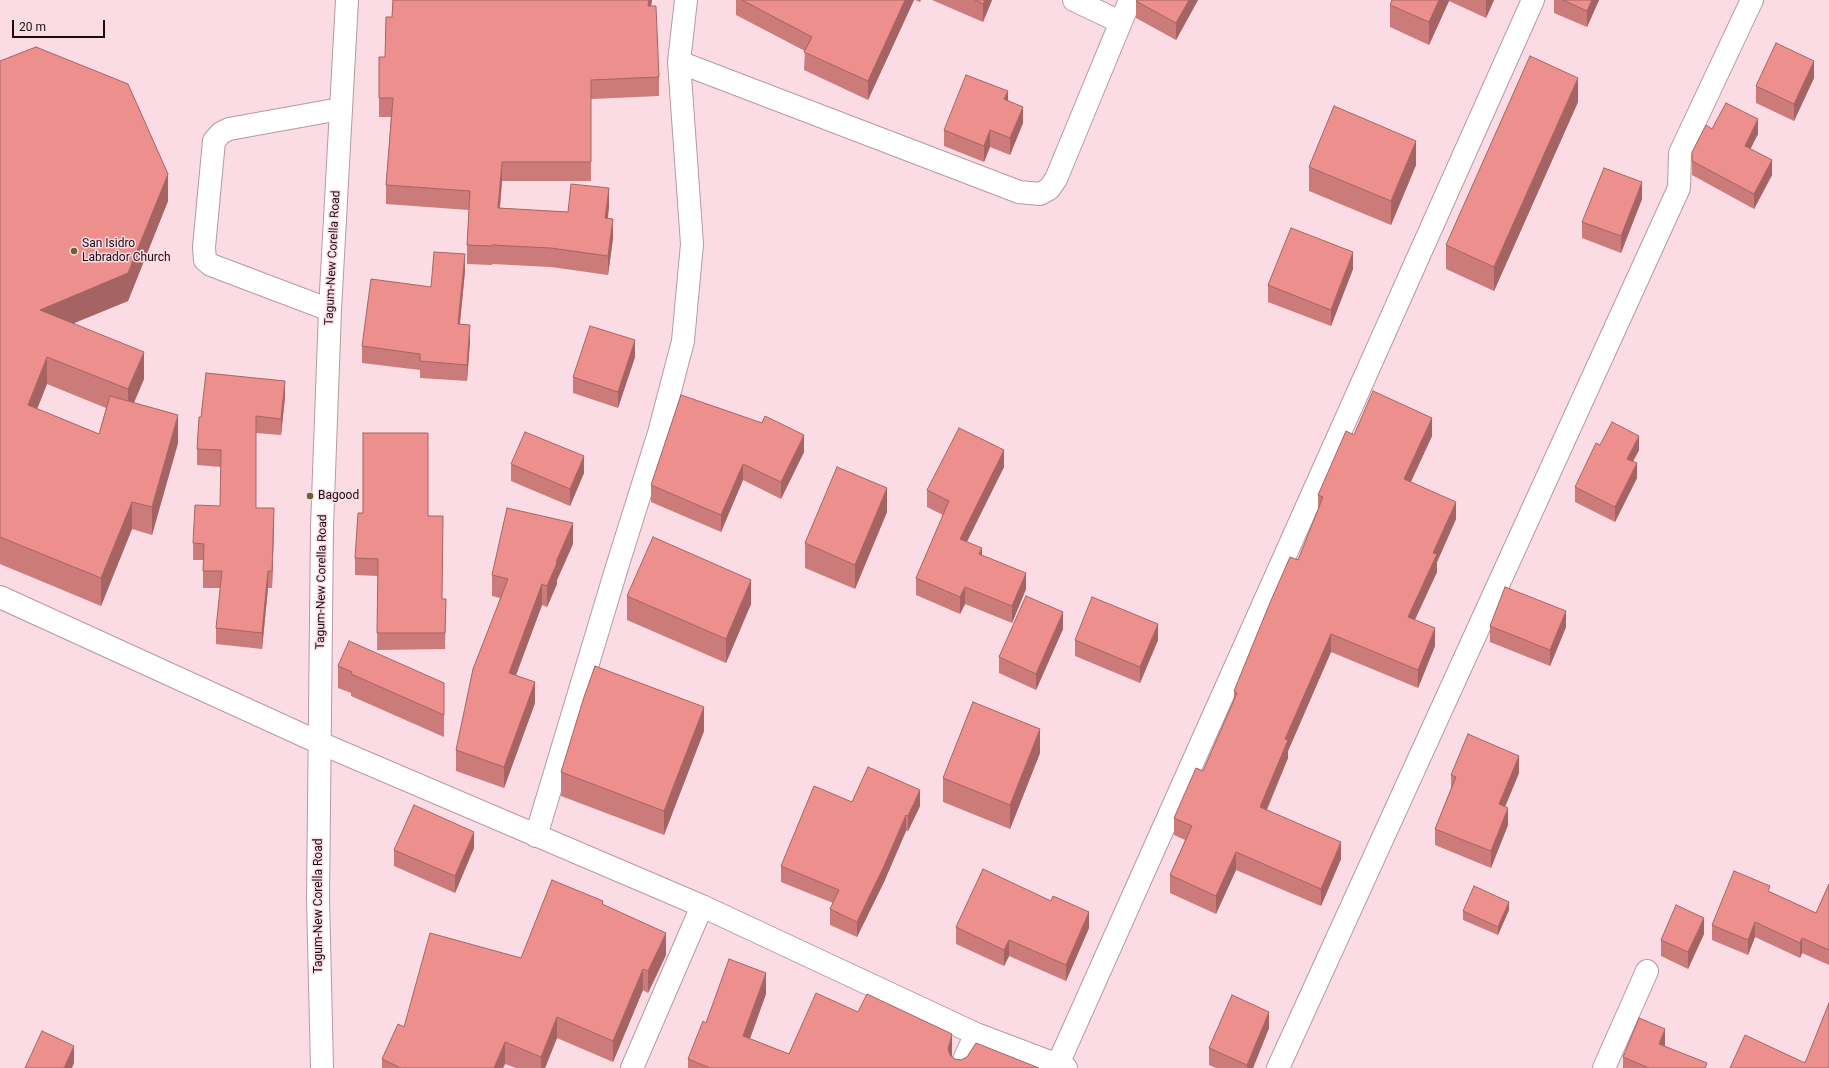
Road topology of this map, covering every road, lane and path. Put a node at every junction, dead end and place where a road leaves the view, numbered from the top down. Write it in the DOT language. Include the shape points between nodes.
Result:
graph roads {
  1 [pos="347,0"];
  2 [pos="686,0"];
  3 [pos="1074,0"];
  4 [pos="1130,0"];
  5 [pos="1533,0"];
  6 [pos="1752,0"];
  7 [pos="1120,22"];
  8 [pos="679,62"];
  9 [pos="340,109"];
  10 [pos="330,310"];
  11 [pos="0,597"];
  12 [pos="320,744"];
  13 [pos="536,836"];
  14 [pos="702,906"];
  15 [pos="1647,970"];
  16 [pos="976,1034"];
  17 [pos="1062,1066"];
  18 [pos="322,1068"];
  19 [pos="632,1068"];
  20 [pos="960,1068"];
  21 [pos="1278,1068"];
  22 [pos="1604,1068"];
  1 -- 9 [label="street, Tagum-New Corella Road"];
  2 -- 8 [label="street"];
  3 -- 7 [label="street"];
  4 -- 7 [label="street"];
  5 -- 17 [label="street"];
  6 -- 21 [label="street" via="1680,153 1679,188"];
  7 -- 8 [label="street" via="1056,179 1049,189 1040,194 1019,192"];
  8 -- 13 [label="street" via="692,244 683,342 659,433"];
  9 -- 10 [label="street, Tagum-New Corella Road"];
  9 -- 10 [label="street" via="229,129 220,133 214,141 204,247 205,260 211,265"];
  10 -- 12 [label="street, Tagum-New Corella Road" via="322,527"];
  11 -- 12 [label="street"];
  12 -- 13 [label="street"];
  12 -- 18 [label="street, Tagum-New Corella Road" via="318,898"];
  13 -- 14 [label="street"];
  14 -- 16 [label="street"];
  14 -- 19 [label="street"];
  15 -- 22 [label="street"];
  16 -- 17 [label="street"];
  16 -- 20 [label="street"];
}
